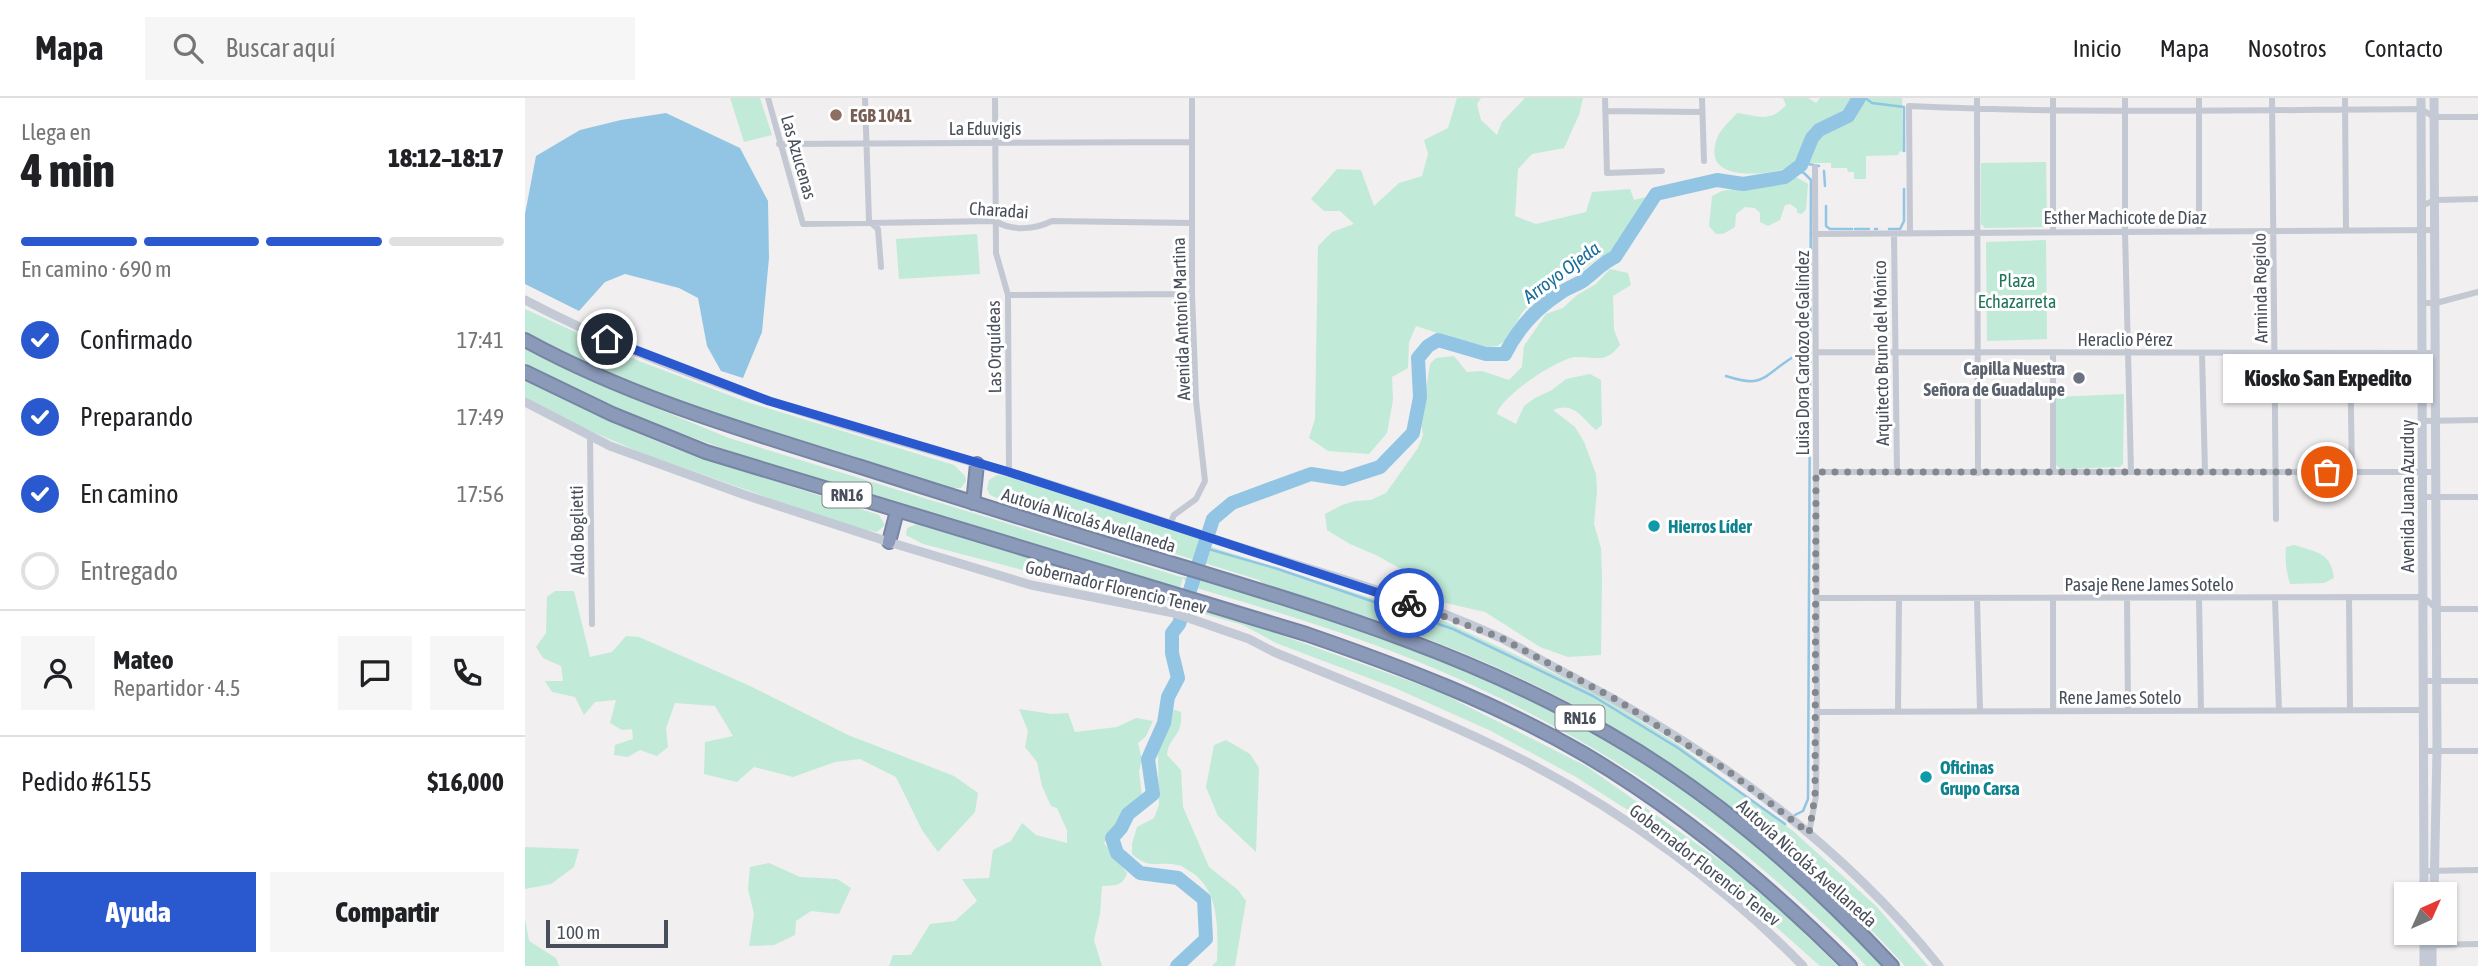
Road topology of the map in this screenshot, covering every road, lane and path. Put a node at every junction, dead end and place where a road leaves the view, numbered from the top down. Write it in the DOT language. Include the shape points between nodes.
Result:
graph roads {
  1 [pos="768,98"];
  2 [pos="865,98"];
  3 [pos="995,98"];
  4 [pos="1192,98"];
  5 [pos="1605,98"];
  6 [pos="1702,98"];
  7 [pos="1977,98"];
  8 [pos="2053,98"];
  9 [pos="2125,98"];
  10 [pos="2199,98"];
  11 [pos="2272,98"];
  12 [pos="2345,98"];
  13 [pos="2421,98"];
  14 [pos="2434,98"];
  15 [pos="1977,109"];
  16 [pos="2421,109"];
  17 [pos="2052,110"];
  18 [pos="2126,110"];
  19 [pos="2272,110"];
  20 [pos="2345,110"];
  21 [pos="1605,111"];
  22 [pos="2199,111"];
  23 [pos="1702,112"];
  24 [pos="2434,117"];
  25 [pos="2478,117"];
  26 [pos="866,141"];
  27 [pos="996,142"];
  28 [pos="1192,142"];
  29 [pos="779,144"];
  30 [pos="1704,161"];
  31 [pos="1815,167"];
  32 [pos="1661,171"];
  33 [pos="2436,200"];
  34 [pos="2478,200"];
  35 [pos="2423,205"];
  36 [pos="869,221"];
  37 [pos="996,221"];
  38 [pos="1192,223"];
  39 [pos="803,224"];
  40 [pos="2346,229"];
  41 [pos="2199,230"];
  42 [pos="2273,230"];
  43 [pos="2435,230"];
  44 [pos="2053,231"];
  45 [pos="2423,231"];
  46 [pos="1977,232"];
  47 [pos="2125,232"];
  48 [pos="1815,233"];
  49 [pos="1894,234"];
  50 [pos="1910,234"];
  51 [pos="881,267"];
  52 [pos="2478,292"];
  53 [pos="1192,294"];
  54 [pos="1008,295"];
  55 [pos="525,300"];
  56 [pos="2423,303"];
  57 [pos="2436,303"];
  58 [pos="525,340"];
  59 [pos="1978,351"];
  60 [pos="1816,352"];
  61 [pos="1895,352"];
  62 [pos="2127,352"];
  63 [pos="2053,353"];
  64 [pos="2201,353"];
  65 [pos="2276,353"];
  66 [pos="2350,353"];
  67 [pos="2421,353"];
  68 [pos="2435,353"];
  69 [pos="525,372"];
  70 [pos="525,402"];
  71 [pos="2437,420"];
  72 [pos="2422,421"];
  73 [pos="2478,421"];
  74 [pos="590,436"];
  75 [pos="977,464"];
  76 [pos="1009,472"];
  77 [pos="1816,472"];
  78 [pos="1897,472"];
  79 [pos="2053,472"];
  80 [pos="2131,472"];
  81 [pos="2205,472"];
  82 [pos="2275,472"];
  83 [pos="2352,472"];
  84 [pos="2423,472"];
  85 [pos="2436,472"];
  86 [pos="1978,473"];
  87 [pos="2424,497"];
  88 [pos="2436,497"];
  89 [pos="2478,497"];
  90 [pos="973,503"];
  91 [pos="897,511"];
  92 [pos="2276,519"];
  93 [pos="1170,524"];
  94 [pos="889,542"];
  95 [pos="2349,597"];
  96 [pos="2423,597"];
  97 [pos="1817,598"];
  98 [pos="1899,598"];
  99 [pos="1977,598"];
  100 [pos="2053,598"];
  101 [pos="2127,598"];
  102 [pos="2199,598"];
  103 [pos="2275,598"];
  104 [pos="2437,609"];
  105 [pos="2478,609"];
  106 [pos="592,624"];
  107 [pos="2423,681"];
  108 [pos="2437,681"];
  109 [pos="2478,681"];
  110 [pos="2424,709"];
  111 [pos="2201,710"];
  112 [pos="2279,710"];
  113 [pos="2350,710"];
  114 [pos="2053,711"];
  115 [pos="2128,711"];
  116 [pos="1817,712"];
  117 [pos="1898,712"];
  118 [pos="1980,712"];
  119 [pos="2424,751"];
  120 [pos="2437,751"];
  121 [pos="2478,751"];
  122 [pos="1809,833"];
  123 [pos="2436,870"];
  124 [pos="2478,870"];
  125 [pos="2424,871"];
  126 [pos="2424,882"];
  127 [pos="2435,882"];
  128 [pos="2457,944"];
  129 [pos="2478,944"];
  130 [pos="2428,945"];
  131 [pos="2428,945"];
  132 [pos="1803,966"];
  133 [pos="1850,966"];
  134 [pos="1892,966"];
  135 [pos="1939,966"];
  136 [pos="2424,966"];
  137 [pos="2432,966"];
  1 -- 29 [label="street, Las Azucenas"];
  2 -- 26 [label="street"];
  3 -- 27 [label="street, Las Orquídeas"];
  4 -- 28 [label="street, Avenida Antonio Martina"];
  5 -- 21 [label="street"];
  6 -- 23 [label="street"];
  7 -- 15 [label="street"];
  8 -- 17 [label="street"];
  9 -- 18 [label="street"];
  10 -- 22 [label="street"];
  11 -- 19 [label="street, Arminda Rogiolo"];
  12 -- 20 [label="street"];
  13 -- 16 [label="street, Avenida Juana Azurduy"];
  14 -- 24 [label="street, Avenida Juana Azurduy"];
  15 -- 17 [label="street"];
  15 -- 46 [label="street"];
  15 -- 50 [label="street" via="1909,106"];
  16 -- 20 [label="street"];
  16 -- 24 [label="street"];
  16 -- 35 [label="street, Avenida Juana Azurduy"];
  17 -- 18 [label="street"];
  17 -- 44 [label="street"];
  18 -- 22 [label="street"];
  18 -- 47 [label="street"];
  19 -- 20 [label="street"];
  19 -- 22 [label="street"];
  19 -- 42 [label="street, Arminda Rogiolo"];
  20 -- 40 [label="street"];
  21 -- 23 [label="street"];
  21 -- 32 [label="street" via="1607,173"];
  22 -- 41 [label="street"];
  23 -- 30 [label="street"];
  24 -- 25 [label="street"];
  24 -- 33 [label="street, Avenida Juana Azurduy"];
  26 -- 27 [label="street, La Eduvigis"];
  26 -- 29 [label="street, La Eduvigis"];
  26 -- 36 [label="street"];
  27 -- 28 [label="street, La Eduvigis"];
  27 -- 37 [label="street, Las Orquídeas"];
  28 -- 38 [label="street, Avenida Antonio Martina"];
  29 -- 39 [label="street, Las Azucenas"];
  31 -- 48 [label="street, Luisa Dora Cardozo de Galíndez"];
  33 -- 34 [label="street"];
  33 -- 35 [label="street"];
  33 -- 43 [label="street, Avenida Juana Azurduy"];
  35 -- 45 [label="street, Avenida Juana Azurduy"];
  36 -- 37 [label="street, Charadai"];
  36 -- 39 [label="street, Charadai"];
  36 -- 51 [label="street" via="878,229"];
  37 -- 38 [label="street, Charadai" via="1005,227 1040,227 1052,221"];
  37 -- 54 [label="street, Las Orquídeas" via="996,253"];
  38 -- 53 [label="street, Avenida Antonio Martina"];
  40 -- 42 [label="street, Esther Machicote de Díaz"];
  40 -- 45 [label="street, Esther Machicote de Díaz"];
  41 -- 42 [label="street, Esther Machicote de Díaz"];
  41 -- 47 [label="street, Esther Machicote de Díaz"];
  42 -- 65 [label="street, Arminda Rogiolo"];
  43 -- 45 [label="street, Esther Machicote de Díaz"];
  43 -- 57 [label="street, Avenida Juana Azurduy"];
  44 -- 46 [label="street, Esther Machicote de Díaz"];
  44 -- 47 [label="street, Esther Machicote de Díaz"];
  45 -- 56 [label="street, Avenida Juana Azurduy"];
  46 -- 50 [label="street, Esther Machicote de Díaz"];
  46 -- 59 [label="street"];
  47 -- 62 [label="street"];
  48 -- 49 [label="street, Esther Machicote de Díaz"];
  48 -- 60 [label="street, Luisa Dora Cardozo de Galíndez"];
  49 -- 50 [label="street, Esther Machicote de Díaz"];
  49 -- 61 [label="street, Arquitecto Bruno del Mónico"];
  52 -- 57 [label="street"];
  53 -- 54 [label="street"];
  53 -- 93 [label="street, Avenida Antonio Martina" via="1205,481 1196,499 1180,509"];
  54 -- 76 [label="street, Las Orquídeas"];
  55 -- 75 [label="street" via="607,339 769,401"];
  56 -- 57 [label="street"];
  56 -- 67 [label="street, Avenida Juana Azurduy"];
  57 -- 68 [label="street, Avenida Juana Azurduy"];
  58 -- 90 [label="highway, Autovía Nicolás Avellaneda / RN16" via="604,380 692,414"];
  59 -- 61 [label="street, Heraclio Pérez"];
  59 -- 63 [label="street, Heraclio Pérez"];
  59 -- 86 [label="street"];
  60 -- 61 [label="street, Heraclio Pérez"];
  60 -- 77 [label="street, Luisa Dora Cardozo de Galíndez"];
  61 -- 78 [label="street, Arquitecto Bruno del Mónico"];
  62 -- 63 [label="street, Heraclio Pérez"];
  62 -- 64 [label="street, Heraclio Pérez"];
  62 -- 80 [label="street"];
  63 -- 79 [label="street"];
  64 -- 65 [label="street, Heraclio Pérez"];
  64 -- 81 [label="street"];
  65 -- 66 [label="street, Heraclio Pérez"];
  65 -- 82 [label="street, Arminda Rogiolo"];
  66 -- 67 [label="street, Heraclio Pérez"];
  66 -- 83 [label="street"];
  67 -- 68 [label="street, Heraclio Pérez"];
  67 -- 72 [label="street, Avenida Juana Azurduy"];
  68 -- 71 [label="street, Avenida Juana Azurduy"];
  69 -- 91 [label="highway, RN16" via="687,445"];
  70 -- 74 [label="street, Gobernador Florencio Tenev"];
  71 -- 72 [label="street"];
  71 -- 73 [label="street"];
  71 -- 85 [label="street, Avenida Juana Azurduy"];
  72 -- 84 [label="street, Avenida Juana Azurduy"];
  74 -- 94 [label="street, Gobernador Florencio Tenev" via="677,472"];
  74 -- 106 [label="street, Aldo Boglietti"];
  75 -- 76 [label="street"];
  75 -- 90 [label="highway"];
  76 -- 93 [label="street"];
  77 -- 78 [label="street"];
  77 -- 97 [label="street, Luisa Dora Cardozo de Galíndez"];
  78 -- 86 [label="street"];
  79 -- 80 [label="street"];
  79 -- 86 [label="street"];
  80 -- 81 [label="street"];
  81 -- 82 [label="street"];
  82 -- 83 [label="street"];
  82 -- 92 [label="street, Arminda Rogiolo"];
  83 -- 84 [label="street"];
  84 -- 85 [label="street"];
  84 -- 87 [label="street, Avenida Juana Azurduy"];
  85 -- 88 [label="street, Avenida Juana Azurduy"];
  87 -- 88 [label="street"];
  87 -- 96 [label="street, Avenida Juana Azurduy"];
  88 -- 89 [label="street"];
  88 -- 104 [label="street, Avenida Juana Azurduy"];
  90 -- 134 [label="highway, Autovía Nicolás Avellaneda / RN16" via="1344,616 1434,648 1531,691 1675,775 1818,892"];
  91 -- 94 [label="highway"];
  91 -- 133 [label="highway, RN16" via="1198,600 1390,663 1484,703 1567,745 1646,794 1725,853"];
  93 -- 122 [label="street" via="1393,597 1501,638 1651,720 1750,786"];
  94 -- 132 [label="street, Gobernador Florencio Tenev" via="1031,585 1191,619 1435,718 1528,762 1609,811 1733,902"];
  95 -- 96 [label="street, Pasaje Rene James Sotelo"];
  95 -- 103 [label="street, Pasaje Rene James Sotelo"];
  95 -- 113 [label="street"];
  96 -- 104 [label="street"];
  96 -- 107 [label="street, Avenida Juana Azurduy"];
  97 -- 98 [label="street, Pasaje Rene James Sotelo"];
  97 -- 116 [label="street, Luisa Dora Cardozo de Galíndez"];
  98 -- 99 [label="street, Pasaje Rene James Sotelo"];
  98 -- 117 [label="street"];
  99 -- 100 [label="street, Pasaje Rene James Sotelo"];
  99 -- 118 [label="street"];
  100 -- 101 [label="street, Pasaje Rene James Sotelo"];
  100 -- 114 [label="street"];
  101 -- 102 [label="street, Pasaje Rene James Sotelo"];
  101 -- 115 [label="street"];
  102 -- 103 [label="street, Pasaje Rene James Sotelo"];
  102 -- 111 [label="street"];
  103 -- 112 [label="street"];
  104 -- 105 [label="street"];
  104 -- 108 [label="street, Avenida Juana Azurduy"];
  107 -- 108 [label="street"];
  107 -- 110 [label="street, Avenida Juana Azurduy"];
  108 -- 109 [label="street"];
  108 -- 120 [label="street, Avenida Juana Azurduy"];
  110 -- 113 [label="street, Rene James Sotelo"];
  110 -- 119 [label="street, Avenida Juana Azurduy"];
  111 -- 112 [label="street, Rene James Sotelo"];
  111 -- 115 [label="street, Rene James Sotelo"];
  112 -- 113 [label="street, Rene James Sotelo"];
  114 -- 115 [label="street, Rene James Sotelo"];
  114 -- 118 [label="street, Rene James Sotelo"];
  116 -- 117 [label="street, Rene James Sotelo"];
  116 -- 122 [label="street, Luisa Dora Cardozo de Galíndez" via="1815,796"];
  117 -- 118 [label="street, Rene James Sotelo"];
  119 -- 120 [label="street"];
  119 -- 125 [label="street, Avenida Juana Azurduy"];
  120 -- 121 [label="street"];
  120 -- 123 [label="street, Avenida Juana Azurduy"];
  122 -- 135 [label="street"];
  123 -- 124 [label="street"];
  123 -- 125 [label="street"];
  123 -- 127 [label="street, Avenida Juana Azurduy"];
  125 -- 126 [label="street, Avenida Juana Azurduy"];
  128 -- 129 [label="street"];
  130 -- 136 [label="street"];
  131 -- 137 [label="street"];
}
